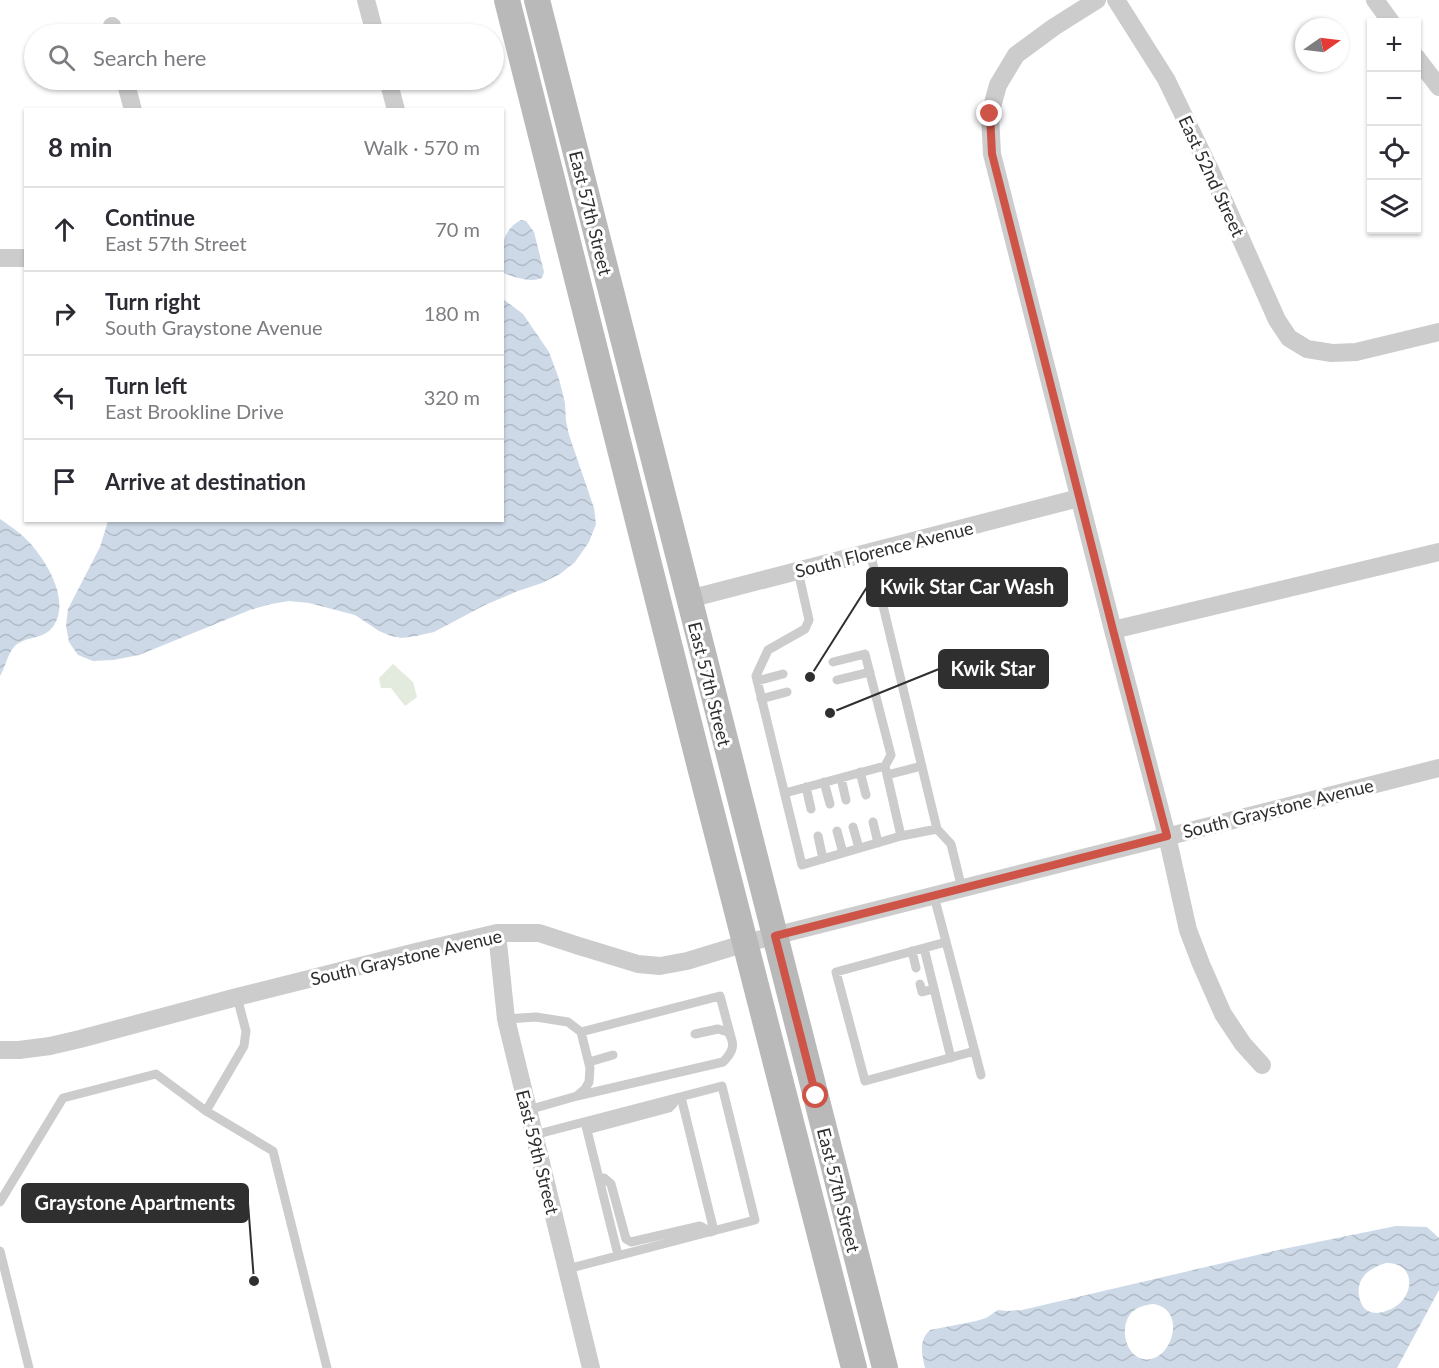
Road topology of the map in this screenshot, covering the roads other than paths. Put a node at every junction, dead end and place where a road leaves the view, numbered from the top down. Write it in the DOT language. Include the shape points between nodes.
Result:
graph roads {
  1 [pos="366,0"];
  2 [pos="507,0"];
  3 [pos="537,0"];
  4 [pos="1097,0"];
  5 [pos="1116,0"];
  6 [pos="1375,0"];
  7 [pos="1388,18"];
  8 [pos="372,24"];
  9 [pos="1421,64"];
  10 [pos="1439,87"];
  11 [pos="127,90"];
  12 [pos="391,90"];
  13 [pos="132,108"];
  14 [pos="395,108"];
  15 [pos="0,258"];
  16 [pos="24,258"];
  17 [pos="1439,332"];
  18 [pos="1080,498"];
  19 [pos="870,552"];
  20 [pos="1439,552"];
  21 [pos="798,571"];
  22 [pos="689,599"];
  23 [pos="1113,630"];
  24 [pos="833,662"];
  25 [pos="870,672"];
  26 [pos="783,675"];
  27 [pos="837,680"];
  28 [pos="757,681"];
  29 [pos="787,692"];
  30 [pos="761,699"];
  31 [pos="922,766"];
  32 [pos="1439,768"];
  33 [pos="886,770"];
  34 [pos="860,772"];
  35 [pos="841,778"];
  36 [pos="824,782"];
  37 [pos="806,787"];
  38 [pos="785,793"];
  39 [pos="866,795"];
  40 [pos="846,800"];
  41 [pos="830,804"];
  42 [pos="811,808"];
  43 [pos="873,822"];
  44 [pos="853,827"];
  45 [pos="937,829"];
  46 [pos="837,831"];
  47 [pos="818,836"];
  48 [pos="901,836"];
  49 [pos="1167,836"];
  50 [pos="878,843"];
  51 [pos="859,848"];
  52 [pos="843,853"];
  53 [pos="824,858"];
  54 [pos="962,889"];
  55 [pos="934,896"];
  56 [pos="497,933"];
  57 [pos="775,936"];
  58 [pos="946,942"];
  59 [pos="746,944"];
  60 [pos="924,948"];
  61 [pos="912,951"];
  62 [pos="916,968"];
  63 [pos="920,984"];
  64 [pos="934,989"];
  65 [pos="237,997"];
  66 [pos="506,1019"];
  67 [pos="581,1032"];
  68 [pos="695,1034"];
  69 [pos="732,1037"];
  70 [pos="0,1050"];
  71 [pos="975,1051"];
  72 [pos="613,1055"];
  73 [pos="951,1058"];
  74 [pos="589,1062"];
  75 [pos="1262,1065"];
  76 [pos="981,1075"];
  77 [pos="577,1096"];
  78 [pos="678,1098"];
  79 [pos="528,1110"];
  80 [pos="206,1111"];
  81 [pos="586,1126"];
  82 [pos="534,1135"];
  83 [pos="599,1178"];
  84 [pos="0,1202"];
  85 [pos="713,1231"];
  86 [pos="0,1251"];
  87 [pos="618,1256"];
  88 [pos="567,1269"];
  89 [pos="29,1368"];
  90 [pos="327,1368"];
  91 [pos="591,1368"];
  92 [pos="854,1368"];
  93 [pos="885,1368"];
  1 -- 8 [label="street"];
  2 -- 59 [label="main road, East 57th Street"];
  3 -- 22 [label="main road, East 57th Street"];
  4 -- 18 [label="street" via="1016,55 999,85 990,114 992,154"];
  5 -- 17 [label="street, East 52nd Street" via="1166,79 1277,320 1289,338 1307,349 1332,353 1356,352"];
  6 -- 7 [label="street"];
  9 -- 10 [label="street"];
  11 -- 13 [label="street"];
  12 -- 14 [label="street"];
  15 -- 16 [label="street"];
  18 -- 19 [label="street, South Florence Avenue"];
  18 -- 23 [label="street"];
  19 -- 21 [label="street, South Florence Avenue"];
  19 -- 31 [label="lane"];
  20 -- 23 [label="street"];
  21 -- 22 [label="street, South Florence Avenue"];
  21 -- 28 [label="lane" via="809,620 806,629 768,650"];
  22 -- 57 [label="main road, East 57th Street"];
  23 -- 49 [label="street"];
  24 -- 25 [label="lane" via="865,654"];
  25 -- 27 [label="lane"];
  25 -- 33 [label="lane" via="891,755"];
  26 -- 28 [label="lane"];
  28 -- 30 [label="lane"];
  29 -- 30 [label="lane"];
  30 -- 38 [label="lane"];
  31 -- 33 [label="lane"];
  31 -- 45 [label="lane"];
  32 -- 49 [label="street, South Graystone Avenue"];
  33 -- 34 [label="lane"];
  33 -- 48 [label="lane"];
  34 -- 35 [label="lane"];
  34 -- 39 [label="lane"];
  35 -- 36 [label="lane"];
  35 -- 40 [label="lane"];
  36 -- 37 [label="lane"];
  36 -- 41 [label="lane"];
  37 -- 38 [label="lane"];
  37 -- 42 [label="lane"];
  38 -- 53 [label="lane" via="802,865"];
  43 -- 50 [label="lane"];
  44 -- 51 [label="lane"];
  45 -- 48 [label="lane"];
  45 -- 54 [label="lane" via="951,844"];
  46 -- 52 [label="lane"];
  47 -- 53 [label="lane"];
  48 -- 50 [label="lane"];
  49 -- 54 [label="street, South Graystone Avenue"];
  49 -- 75 [label="street" via="1188,930 1201,964 1223,1014"];
  50 -- 51 [label="lane"];
  51 -- 52 [label="lane"];
  52 -- 53 [label="lane"];
  54 -- 55 [label="street, South Graystone Avenue"];
  55 -- 57 [label="street, South Graystone Avenue"];
  55 -- 58 [label="lane"];
  56 -- 59 [label="street, South Graystone Avenue" via="539,933 623,960 660,966"];
  56 -- 65 [label="street, South Graystone Avenue"];
  56 -- 66 [label="street, East 59th Street"];
  57 -- 59 [label="street, South Graystone Avenue"];
  57 -- 93 [label="main road, East 57th Street"];
  58 -- 60 [label="lane"];
  58 -- 71 [label="lane"];
  59 -- 92 [label="main road, East 57th Street"];
  60 -- 61 [label="lane"];
  60 -- 64 [label="lane"];
  61 -- 62 [label="lane"];
  61 -- 73 [label="lane" via="836,972 865,1081"];
  63 -- 64 [label="lane" via="922,992"];
  64 -- 73 [label="lane"];
  65 -- 70 [label="street, South Graystone Avenue" via="60,1044"];
  65 -- 80 [label="lane" via="246,1031 244,1046"];
  66 -- 67 [label="lane" via="536,1017 568,1023"];
  66 -- 79 [label="street, East 59th Street"];
  67 -- 69 [label="lane" via="720,996"];
  67 -- 74 [label="lane"];
  68 -- 69 [label="lane" via="723,1030"];
  69 -- 77 [label="lane" via="734,1048 723,1062"];
  71 -- 73 [label="lane"];
  71 -- 76 [label="lane"];
  72 -- 74 [label="lane"];
  74 -- 77 [label="lane" via="589,1082"];
  77 -- 79 [label="lane"];
  78 -- 81 [label="lane"];
  78 -- 85 [label="lane"];
  78 -- 85 [label="lane" via="722,1086 755,1220"];
  79 -- 82 [label="street, East 59th Street"];
  80 -- 84 [label="lane" via="156,1074 63,1098"];
  80 -- 90 [label="lane" via="273,1152"];
  81 -- 82 [label="lane"];
  81 -- 83 [label="lane"];
  82 -- 88 [label="street, East 59th Street"];
  83 -- 85 [label="lane" via="611,1184 626,1239 631,1242 700,1226"];
  83 -- 87 [label="lane"];
  85 -- 87 [label="lane"];
  86 -- 89 [label="lane"];
  87 -- 88 [label="lane"];
  88 -- 91 [label="street, East 59th Street"];
}
